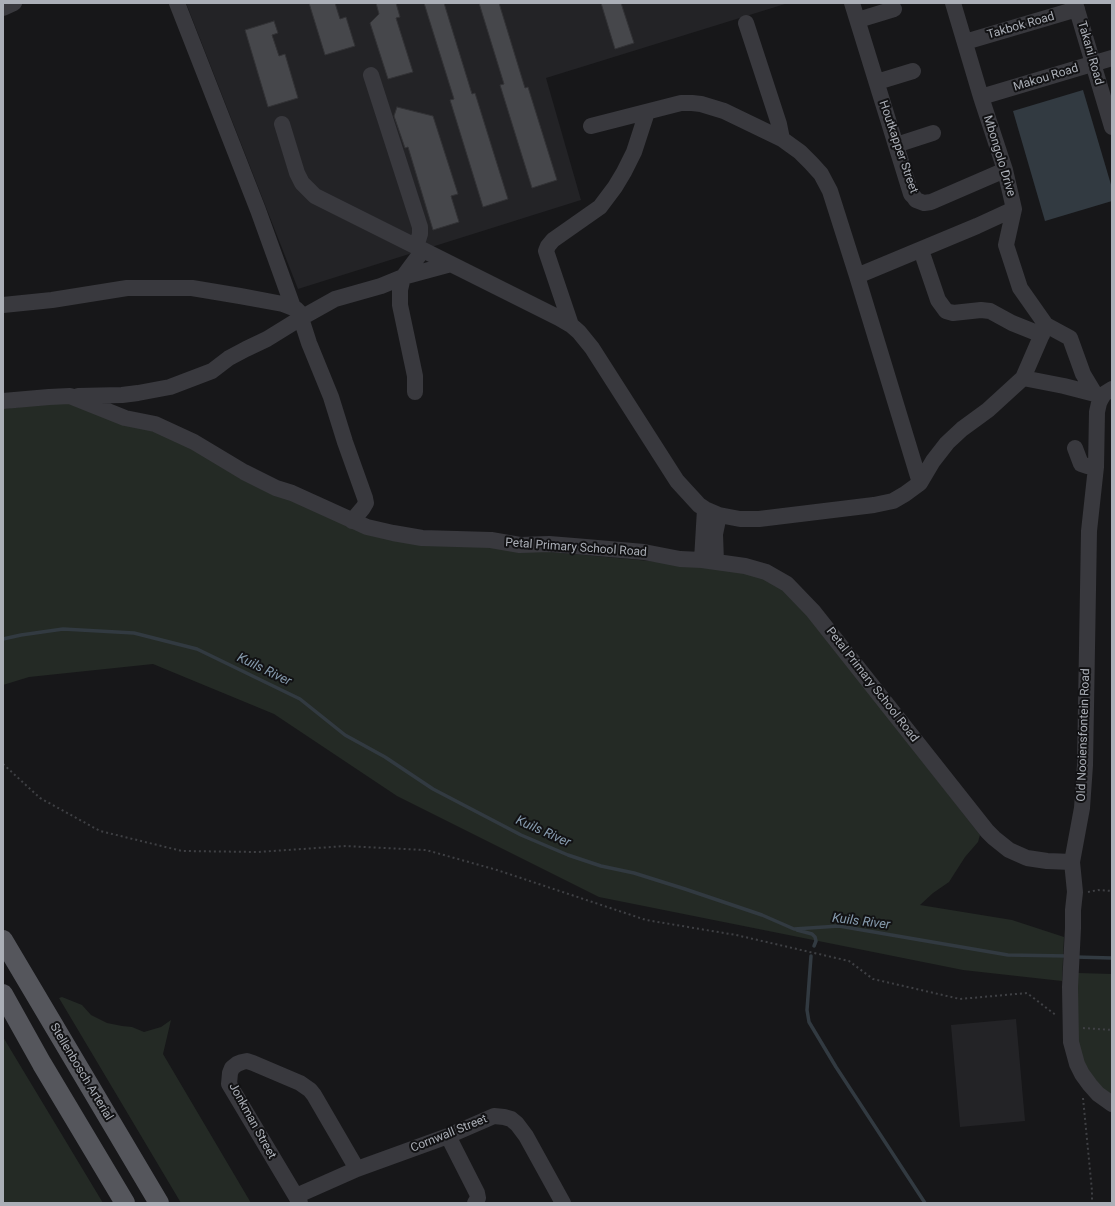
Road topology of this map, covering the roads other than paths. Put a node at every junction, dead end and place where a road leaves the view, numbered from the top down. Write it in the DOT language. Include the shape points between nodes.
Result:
graph roads {
  1 [pos="14,3"];
  2 [pos="177,3"];
  3 [pos="852,3"];
  4 [pos="953,3"];
  5 [pos="1076,6"];
  6 [pos="3,8"];
  7 [pos="894,9"];
  8 [pos="858,20"];
  9 [pos="746,23"];
  10 [pos="965,42"];
  11 [pos="1112,58"];
  12 [pos="1093,63"];
  13 [pos="913,71"];
  14 [pos="371,75"];
  15 [pos="877,82"];
  16 [pos="981,97"];
  17 [pos="647,112"];
  18 [pos="1111,122"];
  19 [pos="282,124"];
  20 [pos="591,126"];
  21 [pos="933,133"];
  22 [pos="782,139"];
  23 [pos="896,145"];
  24 [pos="1005,170"];
  25 [pos="1014,210"];
  26 [pos="419,248"];
  27 [pos="921,250"];
  28 [pos="451,264"];
  29 [pos="857,276"];
  30 [pos="403,277"];
  31 [pos="3,305"];
  32 [pos="297,313"];
  33 [pos="571,325"];
  34 [pos="1044,330"];
  35 [pos="1023,378"];
  36 [pos="415,392"];
  37 [pos="1103,394"];
  38 [pos="70,396"];
  39 [pos="3,401"];
  40 [pos="1075,448"];
  41 [pos="1096,467"];
  42 [pos="920,482"];
  43 [pos="712,512"];
  44 [pos="352,521"];
  45 [pos="709,561"];
  46 [pos="1072,862"];
  47 [pos="3,940"];
  48 [pos="3,994"];
  49 [pos="1112,1104"];
  50 [pos="448,1136"];
  51 [pos="357,1169"];
  52 [pos="298,1199"];
  53 [pos="125,1203"];
  54 [pos="159,1203"];
  55 [pos="475,1203"];
  56 [pos="563,1203"];
  1 -- 6 [label="street"];
  2 -- 32 [label="street"];
  3 -- 8 [label="street, Houtkapper Street"];
  4 -- 10 [label="street, Mbongolo Drive"];
  5 -- 10 [label="street, Takbok Road"];
  5 -- 12 [label="street, Takani Road"];
  7 -- 8 [label="street"];
  8 -- 15 [label="street, Houtkapper Street"];
  9 -- 22 [label="street"];
  10 -- 16 [label="street, Mbongolo Drive"];
  11 -- 12 [label="street, Makou Road"];
  12 -- 16 [label="street, Makou Road"];
  12 -- 18 [label="street, Takani Road"];
  13 -- 15 [label="street"];
  14 -- 26 [label="street" via="420,227"];
  15 -- 23 [label="street, Houtkapper Street"];
  16 -- 24 [label="street, Mbongolo Drive"];
  17 -- 20 [label="street"];
  17 -- 22 [label="street" via="681,103 701,104 724,111"];
  17 -- 33 [label="street" via="634,152 611,193 600,207 553,240 546,251"];
  19 -- 26 [label="street" via="297,173 309,192"];
  21 -- 23 [label="street"];
  22 -- 29 [label="street" via="800,152 821,174 830,191"];
  23 -- 24 [label="street, Houtkapper Street" via="911,194 916,200 924,203"];
  24 -- 25 [label="street, Mbongolo Drive"];
  25 -- 27 [label="street"];
  25 -- 34 [label="street, Mbongolo Drive" via="1006,245 1020,288"];
  26 -- 28 [label="street"];
  26 -- 30 [label="street"];
  27 -- 29 [label="street"];
  27 -- 34 [label="street" via="938,300 946,311 953,313 980,310 1012,323"];
  28 -- 30 [label="street"];
  28 -- 33 [label="street"];
  29 -- 42 [label="street"];
  30 -- 32 [label="street"];
  30 -- 36 [label="street" via="400,305 415,376"];
  31 -- 32 [label="street" via="127,288 192,288 240,296"];
  32 -- 38 [label="street" via="267,339 229,358 212,371 178,384 132,395"];
  32 -- 44 [label="street" via="331,397 365,498 366,503"];
  33 -- 43 [label="street" via="592,348 677,481 699,505"];
  34 -- 35 [label="street"];
  34 -- 37 [label="street, Mbongolo Drive" via="1070,338 1083,374"];
  35 -- 37 [label="street"];
  35 -- 42 [label="street" via="946,443"];
  37 -- 41 [label="street, Old Nooiensfontein Road" via="1097,412"];
  38 -- 39 [label="street, Petal Primary School Road"];
  38 -- 44 [label="street, Petal Primary School Road" via="126,418 170,430 276,488"];
  40 -- 41 [label="street" via="1081,464"];
  41 -- 46 [label="street, Old Nooiensfontein Road" via="1089,531 1085,765 1082,808"];
  42 -- 43 [label="street" via="893,501 874,505 759,519 740,519"];
  43 -- 45 [label="street"];
  44 -- 45 [label="street, Petal Primary School Road" via="367,527 422,538 574,546"];
  45 -- 46 [label="street, Petal Primary School Road" via="766,572 787,584 814,611 987,832 1009,850 1027,858"];
  46 -- 49 [label="street, Old Nooiensfontein Road" via="1075,892 1070,987 1071,1042 1082,1074 1098,1094"];
  47 -- 54 [label="main road, Stellenbosch Arterial"];
  48 -- 53 [label="main road"];
  50 -- 51 [label="street, Cornwall Street"];
  50 -- 55 [label="street" via="477,1193"];
  50 -- 56 [label="street, Cornwall Street" via="494,1116 511,1119 526,1136"];
  51 -- 52 [label="street, Cornwall Street"];
  51 -- 52 [label="street, Jonkman Street" via="310,1090 300,1083 253,1063 246,1061 237,1064 230,1073 229,1084"];
}
